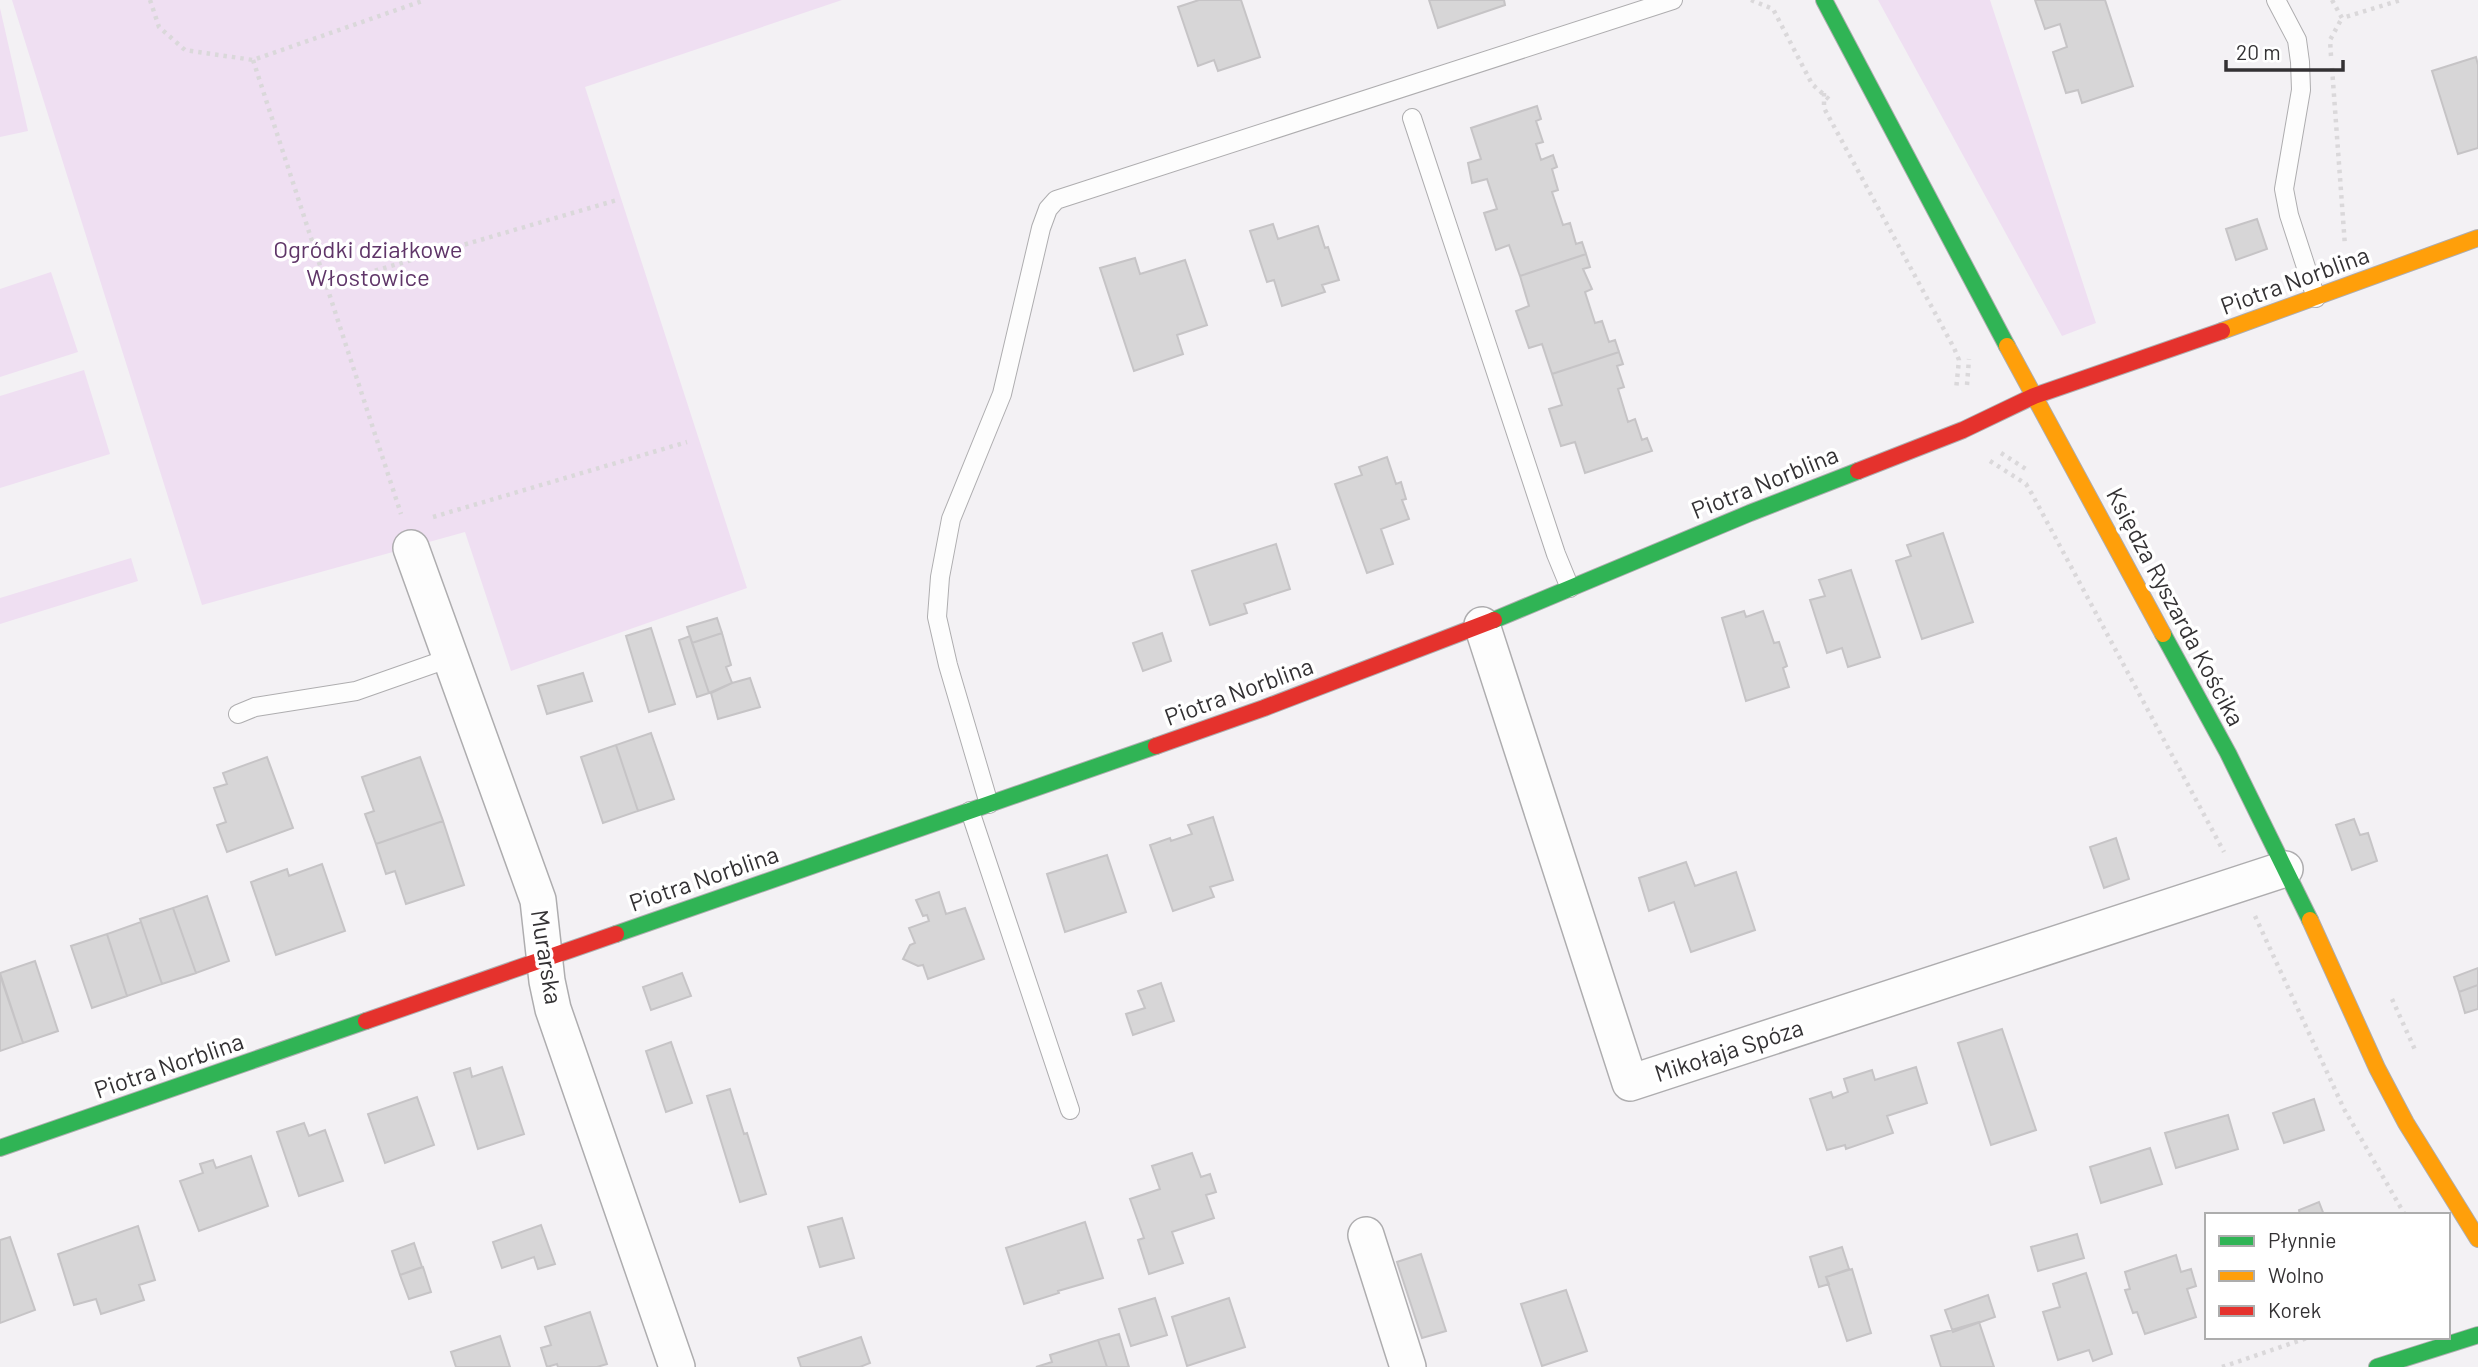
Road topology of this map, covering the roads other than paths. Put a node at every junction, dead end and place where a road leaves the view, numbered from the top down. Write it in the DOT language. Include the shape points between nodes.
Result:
graph roads {
  1 [pos="1672,0"];
  2 [pos="1824,0"];
  3 [pos="2276,0"];
  4 [pos="1412,118"];
  5 [pos="2478,238"];
  6 [pos="2316,298"];
  7 [pos="2034,396"];
  8 [pos="408,537"];
  9 [pos="1570,588"];
  10 [pos="1482,625"];
  11 [pos="450,658"];
  12 [pos="238,713"];
  13 [pos="989,804"];
  14 [pos="970,811"];
  15 [pos="2285,869"];
  16 [pos="544,959"];
  17 [pos="1070,1110"];
  18 [pos="0,1148"];
  19 [pos="1366,1235"];
  20 [pos="2478,1240"];
  21 [pos="2478,1335"];
  22 [pos="677,1367"];
  23 [pos="1408,1367"];
  24 [pos="2377,1367"];
  1 -- 13 [label="lane" via="1056,200 1048,209 1002,394 951,519 940,577 937,617"];
  2 -- 7 [label="street, Księdza Ryszarda Kościka"];
  3 -- 6 [label="lane" via="2298,40 2300,62 2301,90 2284,189"];
  4 -- 9 [label="lane"];
  5 -- 6 [label="street, Piotra Norblina"];
  6 -- 7 [label="street, Piotra Norblina"];
  7 -- 9 [label="street, Piotra Norblina" via="1963,430"];
  7 -- 15 [label="street, Księdza Ryszarda Kościka" via="2228,752"];
  8 -- 11 [label="street, Murarska"];
  9 -- 10 [label="street, Piotra Norblina"];
  10 -- 13 [label="street, Piotra Norblina" via="1264,708"];
  10 -- 15 [label="street, Mikołaja Spóza" via="1630,1083"];
  11 -- 12 [label="lane" via="356,691"];
  11 -- 16 [label="street, Murarska" via="538,900"];
  13 -- 14 [label="street, Piotra Norblina"];
  14 -- 16 [label="street, Piotra Norblina"];
  14 -- 17 [label="lane"];
  15 -- 20 [label="street, Księdza Ryszarda Kościka" via="2377,1068"];
  16 -- 18 [label="street, Piotra Norblina"];
  16 -- 22 [label="street, Murarska" via="553,1009"];
  19 -- 23 [label="street"];
  21 -- 24 [label="street"];
}
